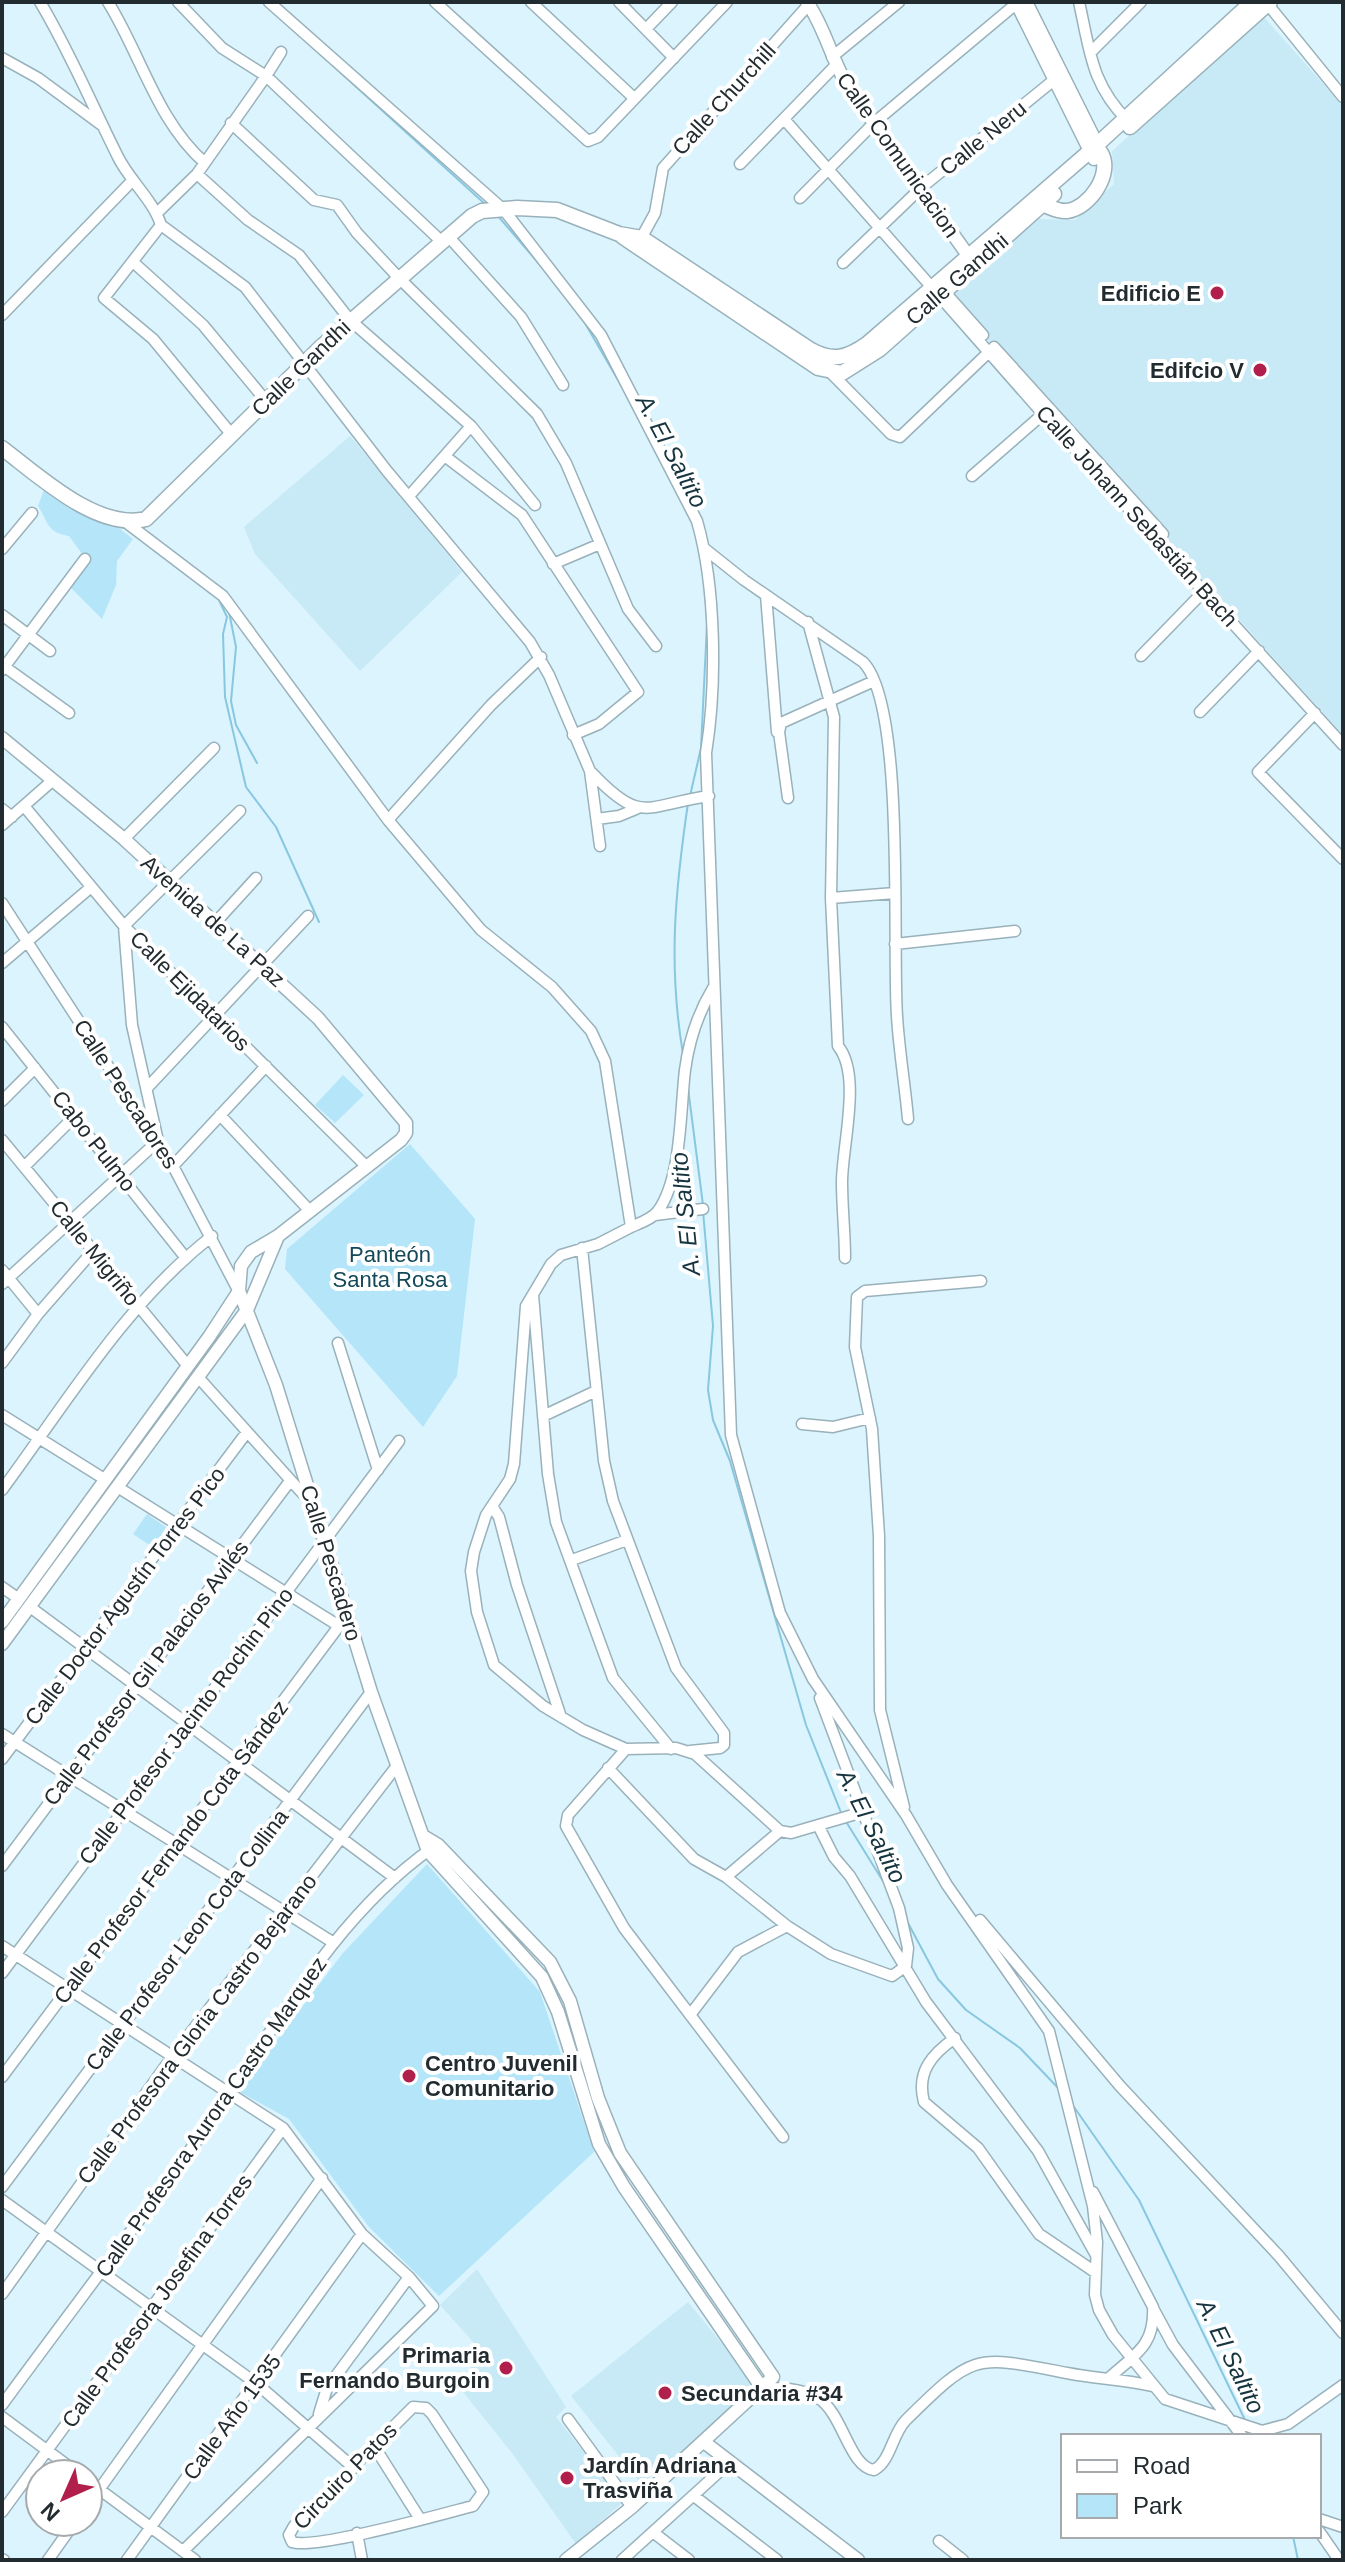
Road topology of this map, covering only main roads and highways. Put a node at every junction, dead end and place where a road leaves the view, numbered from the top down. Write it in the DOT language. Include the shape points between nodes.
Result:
graph roads {
  1 [pos="1252,2"];
  2 [pos="1268,3"];
  3 [pos="1129,122"];
  4 [pos="1095,152"];
  5 [pos="1042,204"];
  6 [pos="639,243"];
  7 [pos="971,259"];
  8 [pos="937,291"];
  9 [pos="2,448"];
  1 -- 3 [label="main road, Calle Gandhi"];
  2 -- 3 [label="main road, Calle Gandhi"];
  3 -- 4 [label="main road, Calle Gandhi"];
  4 -- 5 [label="main road, Calle Gandhi"];
  4 -- 5 [label="main road" via="1105,160 1104,179 1080,205 1067,211"];
  4 -- 7 [label="main road, Calle Gandhi"];
  5 -- 7 [label="main road, Calle Gandhi"];
  6 -- 8 [label="main road, Calle Gandhi" via="833,359 867,344"];
  6 -- 8 [label="main road, Calle Gandhi" via="831,373 867,359"];
  6 -- 9 [label="main road, Calle Gandhi" via="557,210 482,211 472,216 350,320 154,513 139,520 123,520 70,499"];
  7 -- 8 [label="main road, Calle Gandhi"];
}
